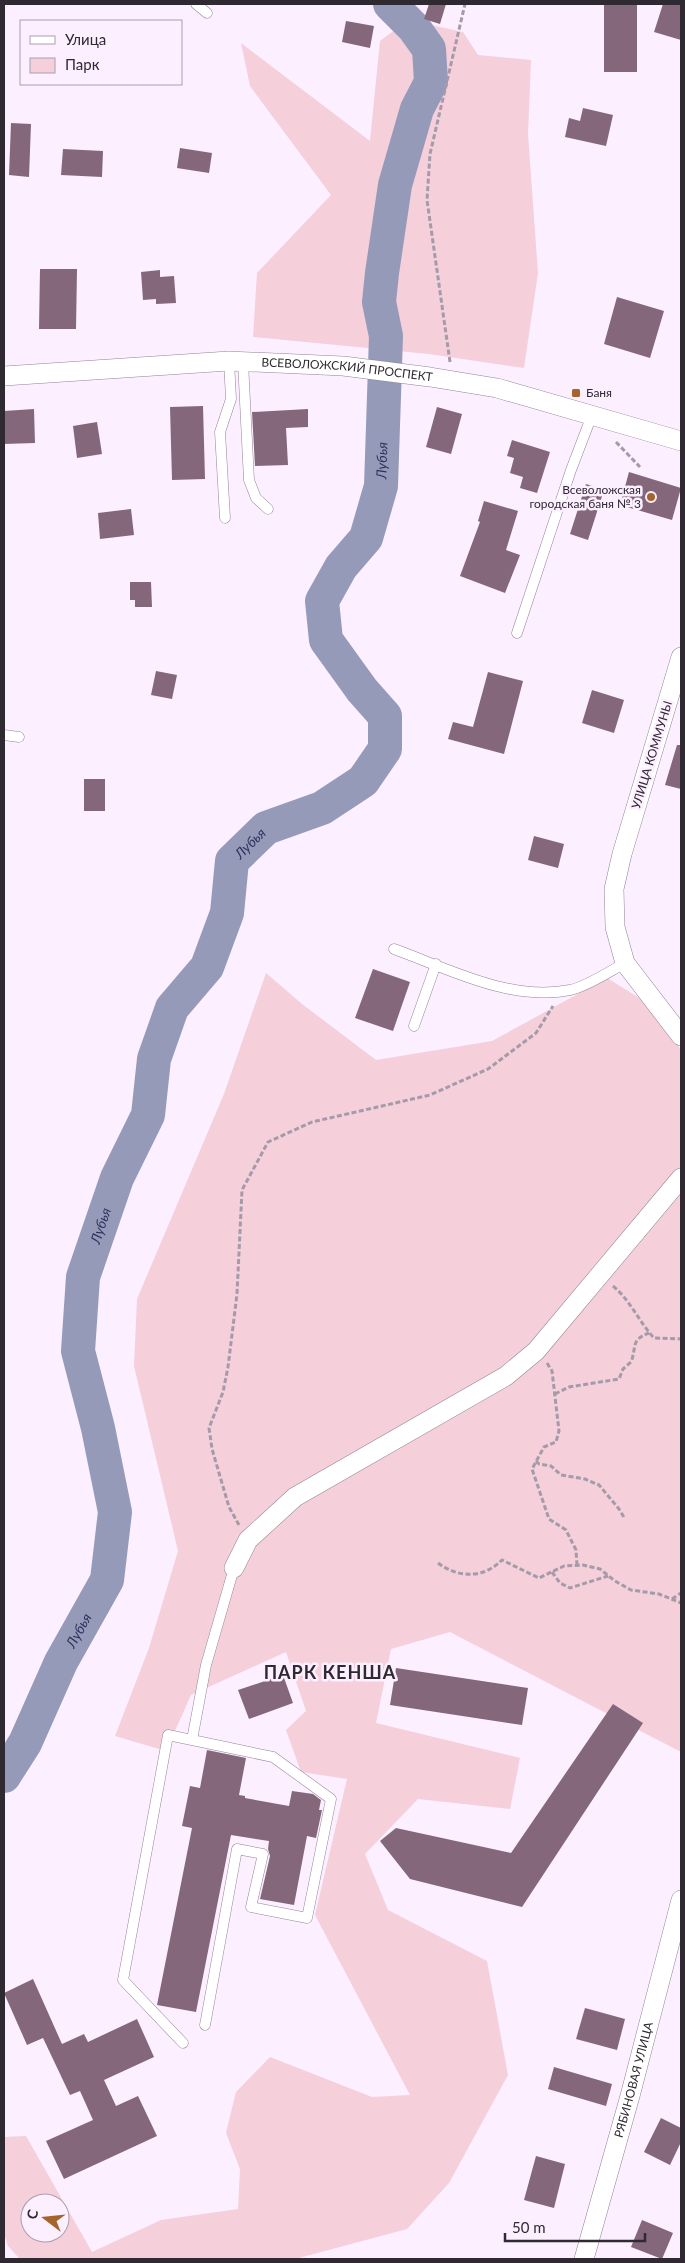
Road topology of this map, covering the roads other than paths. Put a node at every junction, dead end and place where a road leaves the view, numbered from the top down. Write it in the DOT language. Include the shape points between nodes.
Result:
graph roads {
  1 [pos="196,4"];
  2 [pos="207,13"];
  3 [pos="236,361"];
  4 [pos="4,376"];
  5 [pos="592,415"];
  6 [pos="681,442"];
  7 [pos="268,509"];
  8 [pos="225,518"];
  9 [pos="517,633"];
  10 [pos="681,657"];
  11 [pos="4,735"];
  12 [pos="19,737"];
  13 [pos="394,949"];
  14 [pos="625,963"];
  15 [pos="436,964"];
  16 [pos="414,1026"];
  17 [pos="681,1036"];
  18 [pos="681,1178"];
  19 [pos="234,1568"];
  20 [pos="192,1740"];
  21 [pos="681,1900"];
  22 [pos="205,2025"];
  23 [pos="183,2043"];
  24 [pos="584,2259"];
  1 -- 2 [label="lane"];
  3 -- 4 [label="street, ВСЕВОЛОЖСКИЙ ПРОСПЕКТ"];
  3 -- 5 [label="street, ВСЕВОЛОЖСКИЙ ПРОСПЕКТ" via="343,366 430,376 497,388"];
  3 -- 7 [label="lane" via="249,480 256,498"];
  3 -- 8 [label="lane" via="231,399 220,432"];
  5 -- 6 [label="street, ВСЕВОЛОЖСКИЙ ПРОСПЕКТ"];
  5 -- 9 [label="lane"];
  10 -- 14 [label="street, УЛИЦА КОММУНЫ" via="614,889 615,927"];
  11 -- 12 [label="lane"];
  13 -- 15 [label="lane"];
  14 -- 15 [label="lane" via="572,990 537,994 495,986"];
  14 -- 17 [label="street"];
  15 -- 16 [label="lane"];
  18 -- 19 [label="street" via="536,1350 506,1376 295,1497 248,1540"];
  19 -- 20 [label="lane" via="206,1665"];
  20 -- 22 [label="lane" via="273,1757 331,1799 306,1918 251,1907 263,1854 237,1849"];
  20 -- 23 [label="lane" via="168,1735 123,1980"];
  21 -- 24 [label="street, РЯБИНОВАЯ УЛИЦА"];
}
